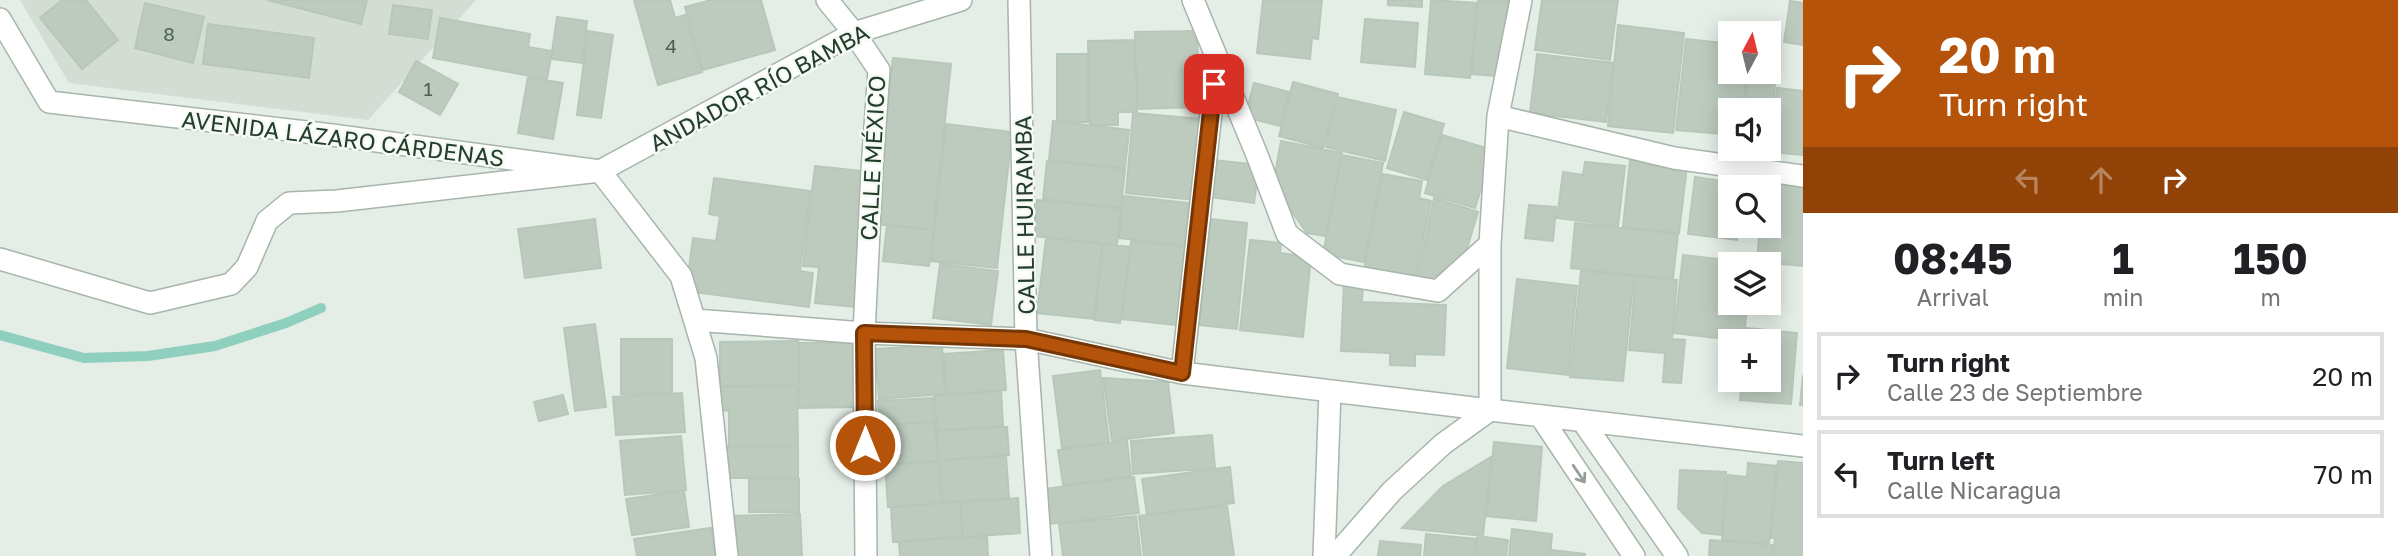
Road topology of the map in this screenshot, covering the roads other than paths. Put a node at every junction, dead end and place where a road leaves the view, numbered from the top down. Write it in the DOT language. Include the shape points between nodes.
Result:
graph roads {
  1 [pos="827,0"];
  2 [pos="961,0"];
  3 [pos="1019,0"];
  4 [pos="1193,0"];
  5 [pos="1521,0"];
  6 [pos="0,19"];
  7 [pos="854,33"];
  8 [pos="1217,57"];
  9 [pos="1498,117"];
  10 [pos="600,171"];
  11 [pos="1803,176"];
  12 [pos="1490,244"];
  13 [pos="0,259"];
  14 [pos="695,320"];
  15 [pos="864,333"];
  16 [pos="1026,339"];
  17 [pos="1182,373"];
  18 [pos="1330,391"];
  19 [pos="1490,410"];
  20 [pos="1541,417"];
  21 [pos="1583,422"];
  22 [pos="1803,446"];
  23 [pos="727,556"];
  24 [pos="866,556"];
  25 [pos="1041,556"];
  26 [pos="1324,556"];
  27 [pos="1335,556"];
  28 [pos="1634,556"];
  29 [pos="1677,556"];
  1 -- 7 [label="street, CALLE MÉXICO"];
  2 -- 7 [label="street, ANDADOR RÍO BAMBA"];
  3 -- 16 [label="street, CALLE HUIRAMBA"];
  4 -- 8 [label="street"];
  5 -- 9 [label="street"];
  6 -- 10 [label="street, AVENIDA LÁZARO CÁRDENAS" via="49,102"];
  7 -- 10 [label="street, ANDADOR RÍO BAMBA"];
  7 -- 15 [label="street, CALLE MÉXICO" via="879,69"];
  8 -- 12 [label="street" via="1287,234 1340,274 1438,291"];
  8 -- 17 [label="street"];
  9 -- 11 [label="street" via="1674,158"];
  9 -- 12 [label="street"];
  10 -- 13 [label="street" via="289,203 267,221 247,267 231,284 150,303"];
  10 -- 14 [label="street" via="681,276"];
  12 -- 19 [label="street"];
  14 -- 15 [label="street"];
  14 -- 23 [label="street" via="706,358"];
  15 -- 16 [label="street"];
  15 -- 24 [label="street, CALLE MÉXICO"];
  16 -- 17 [label="street"];
  16 -- 25 [label="street, CALLE HUIRAMBA"];
  17 -- 18 [label="street"];
  18 -- 19 [label="street"];
  18 -- 26 [label="street"];
  19 -- 20 [label="street"];
  19 -- 27 [label="street" via="1443,444 1392,491"];
  20 -- 21 [label="street"];
  20 -- 28 [label="street, one-way"];
  21 -- 22 [label="street"];
  21 -- 29 [label="street"];
}
